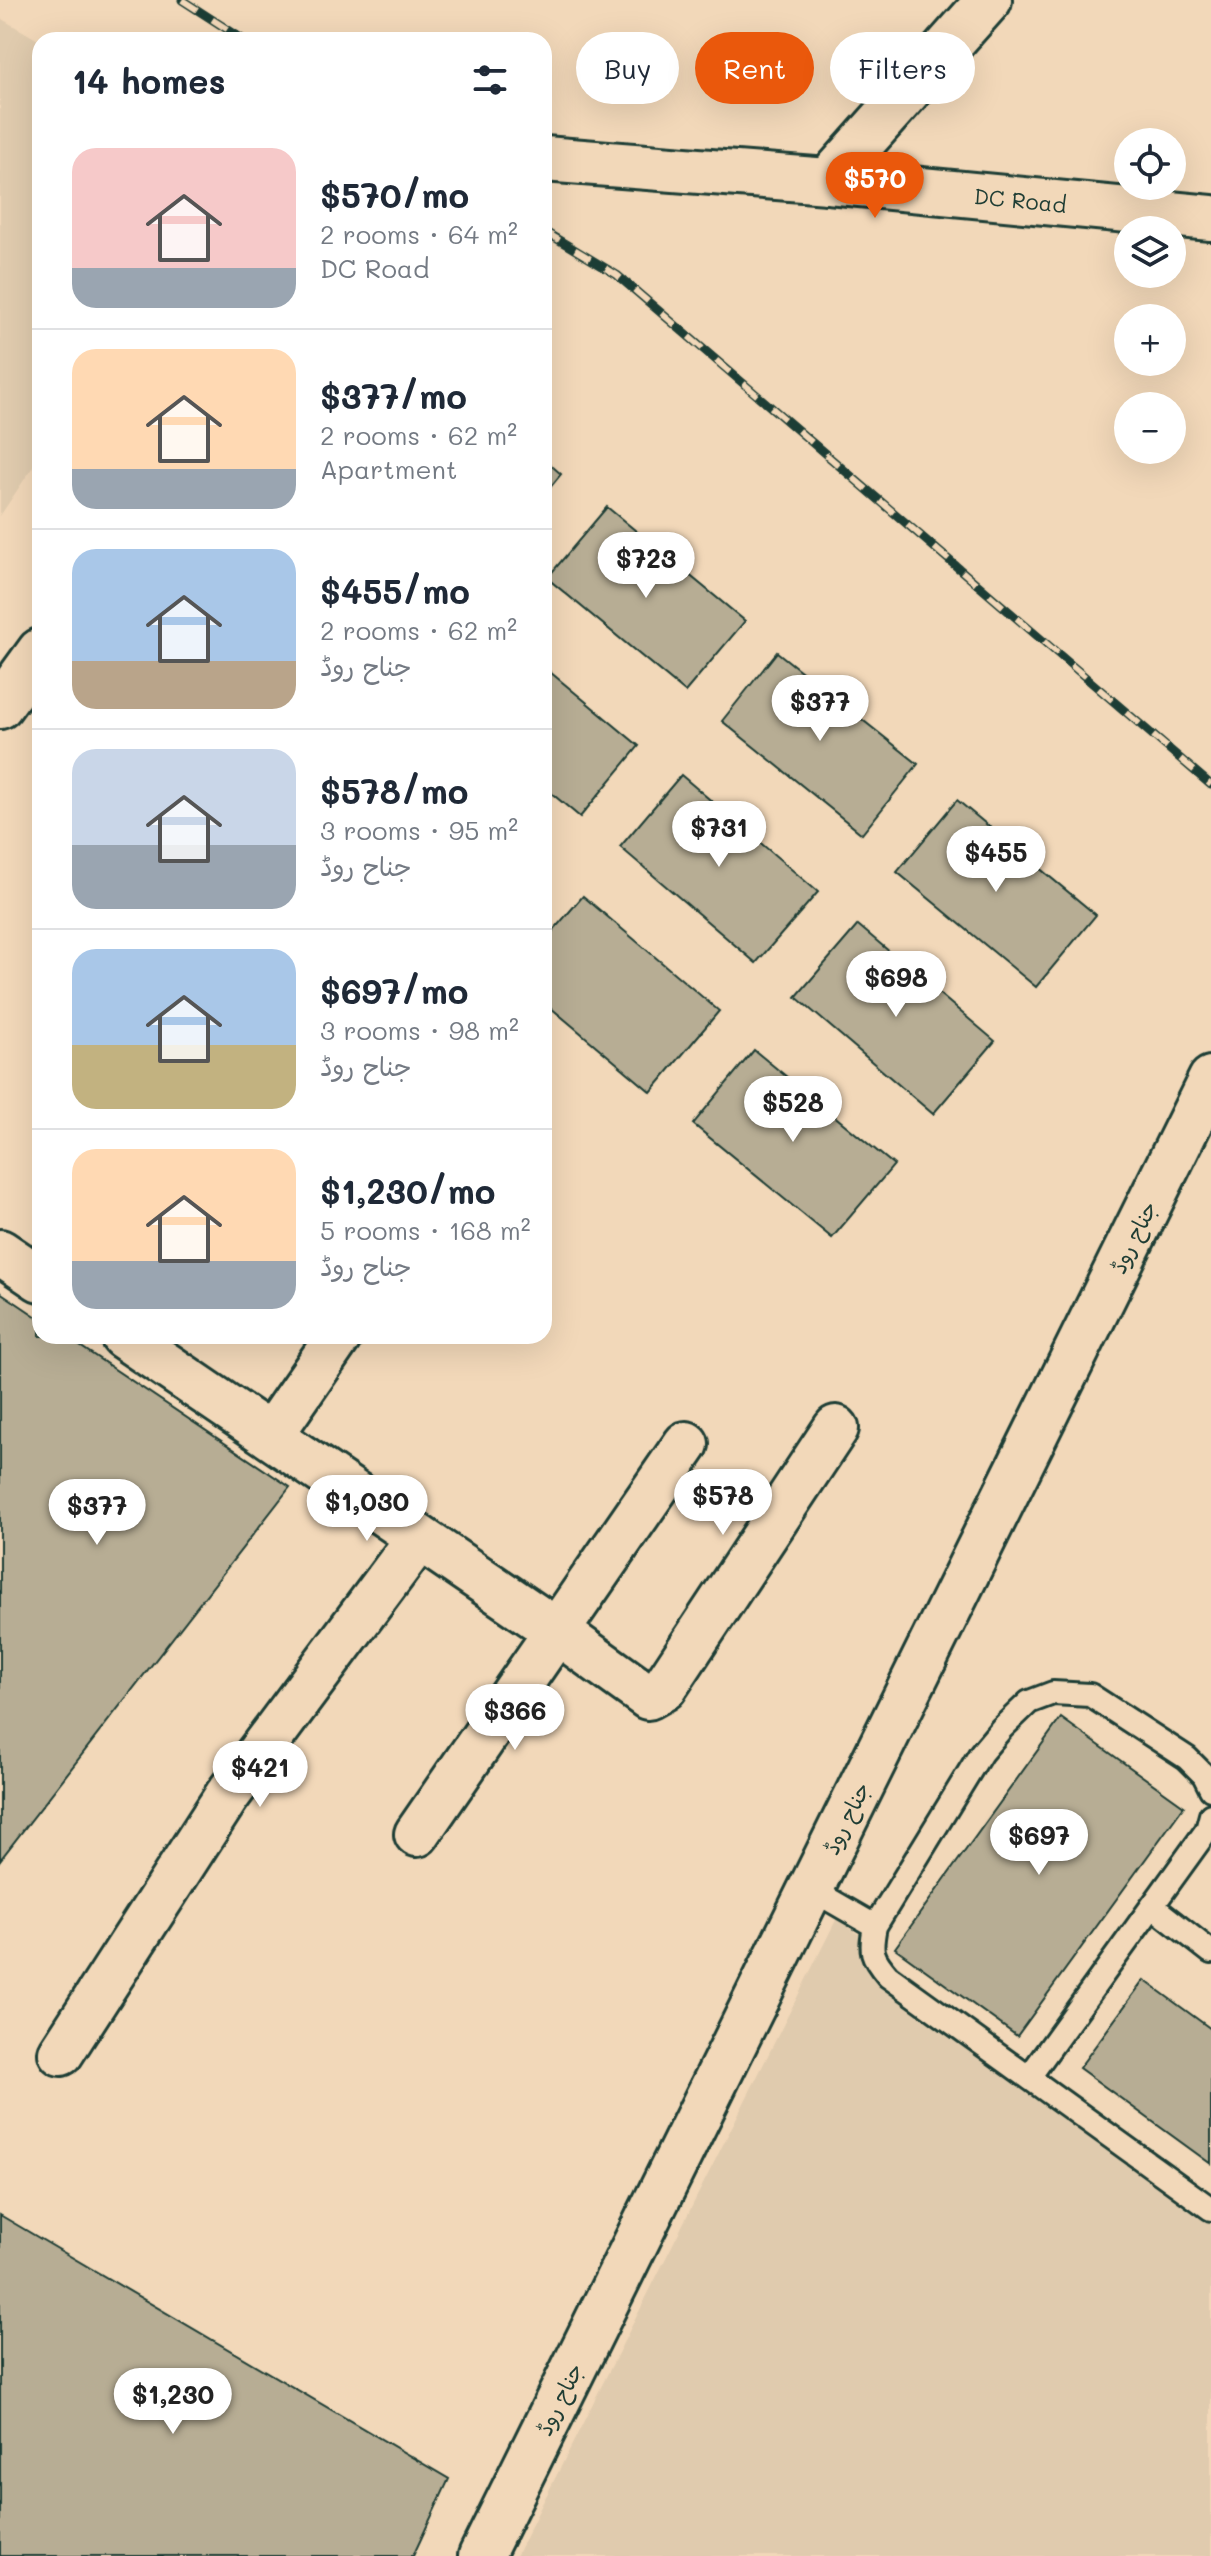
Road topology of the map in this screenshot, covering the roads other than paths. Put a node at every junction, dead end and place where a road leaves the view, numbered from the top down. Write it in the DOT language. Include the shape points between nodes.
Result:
graph roads {
  1 [pos="989,0"];
  2 [pos="552,160"];
  3 [pos="828,181"];
  4 [pos="1211,218"];
  5 [pos="32,662"];
  6 [pos="0,706"];
  7 [pos="1211,1079"];
  8 [pos="0,1252"];
  9 [pos="32,1274"];
  10 [pos="135,1344"];
  11 [pos="333,1344"];
  12 [pos="836,1428"];
  13 [pos="270,1436"];
  14 [pos="686,1444"];
  15 [pos="419,1538"];
  16 [pos="558,1632"];
  17 [pos="1211,1789"];
  18 [pos="1211,1815"];
  19 [pos="417,1834"];
  20 [pos="811,1889"];
  21 [pos="1152,1906"];
  22 [pos="875,1926"];
  23 [pos="1211,1952"];
  24 [pos="61,2053"];
  25 [pos="1029,2077"];
  26 [pos="1211,2209"];
  27 [pos="481,2556"];
  1 -- 3 [label="street"];
  2 -- 3 [label="street, DC Road"];
  3 -- 4 [label="street, DC Road"];
  5 -- 6 [label="street"];
  7 -- 20 [label="street, جناح روڈ"];
  8 -- 9 [label="street"];
  10 -- 13 [label="street"];
  11 -- 13 [label="street"];
  12 -- 16 [label="street" via="657,1695 648,1697"];
  13 -- 15 [label="street"];
  14 -- 16 [label="street"];
  15 -- 16 [label="street"];
  15 -- 24 [label="street" via="227,1796"];
  16 -- 19 [label="street"];
  17 -- 22 [label="lane" via="1187,1758 1090,1695 1053,1693 1029,1702 981,1753"];
  18 -- 21 [label="lane" via="1207,1830"];
  20 -- 22 [label="lane"];
  20 -- 27 [label="street, جناح روڈ"];
  21 -- 23 [label="lane"];
  21 -- 25 [label="lane"];
  22 -- 25 [label="lane" via="871,1949 888,1976"];
  25 -- 26 [label="lane"];
}
